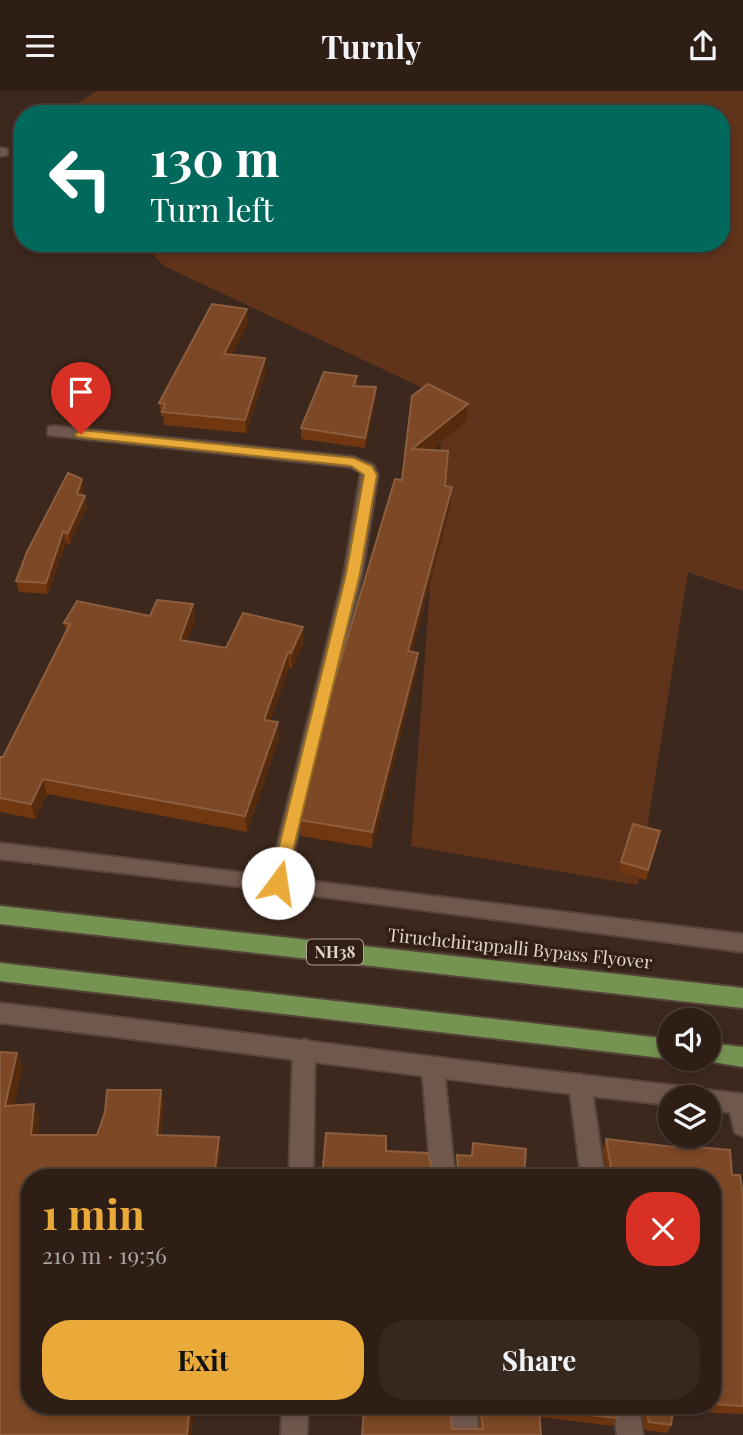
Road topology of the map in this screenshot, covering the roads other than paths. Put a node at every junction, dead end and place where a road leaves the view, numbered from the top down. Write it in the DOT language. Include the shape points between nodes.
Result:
graph roads {
  1 [pos="54,431"];
  2 [pos="0,851"];
  3 [pos="278,883"];
  4 [pos="0,915"];
  5 [pos="743,943"];
  6 [pos="0,972"];
  7 [pos="743,999"];
  8 [pos="0,1013"];
  9 [pos="658,1048"];
  10 [pos="304,1049"];
  11 [pos="721,1054"];
  12 [pos="743,1057"];
  13 [pos="433,1069"];
  14 [pos="580,1084"];
  15 [pos="658,1093"];
  16 [pos="721,1104"];
  17 [pos="742,1111"];
  18 [pos="301,1169"];
  19 [pos="442,1169"];
  20 [pos="592,1169"];
  21 [pos="295,1414"];
  22 [pos="464,1414"];
  23 [pos="627,1414"];
  24 [pos="294,1435"];
  25 [pos="466,1435"];
  26 [pos="630,1435"];
  1 -- 3 [label="street" via="354,462 370,475 353,574"];
  2 -- 3 [label="street"];
  3 -- 5 [label="street"];
  4 -- 7 [label="highway, Tiruchchirappalli Bypass Flyover / NH38"];
  6 -- 9 [label="highway"];
  8 -- 10 [label="street"];
  10 -- 13 [label="street"];
  10 -- 18 [label="street"];
  11 -- 12 [label="highway"];
  13 -- 14 [label="street"];
  13 -- 19 [label="street"];
  14 -- 15 [label="street"];
  14 -- 20 [label="street"];
  16 -- 17 [label="street"];
  21 -- 24 [label="street"];
  22 -- 25 [label="street"];
  23 -- 26 [label="street"];
}
